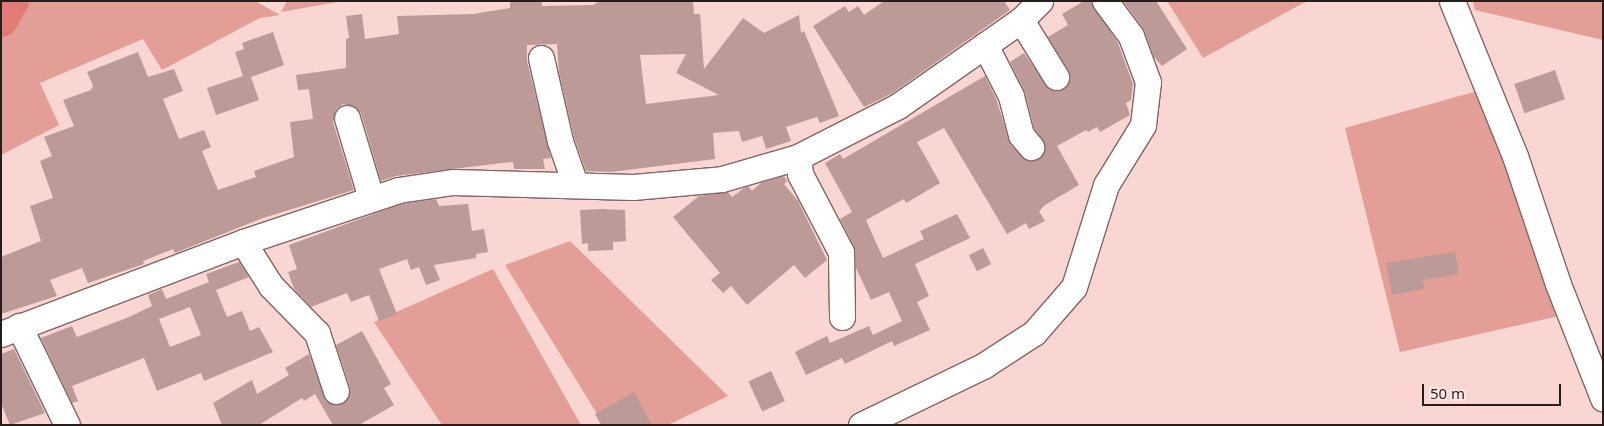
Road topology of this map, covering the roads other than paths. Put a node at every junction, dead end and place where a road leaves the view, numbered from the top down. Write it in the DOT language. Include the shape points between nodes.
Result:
graph roads {
  1 [pos="1040,1"];
  2 [pos="1105,1"];
  3 [pos="1452,1"];
  4 [pos="1021,20"];
  5 [pos="985,45"];
  6 [pos="541,58"];
  7 [pos="1056,77"];
  8 [pos="347,118"];
  9 [pos="1031,147"];
  10 [pos="798,157"];
  11 [pos="575,184"];
  12 [pos="371,198"];
  13 [pos="243,242"];
  14 [pos="842,317"];
  15 [pos="10,330"];
  16 [pos="336,390"];
  17 [pos="1603,398"];
  18 [pos="67,425"];
  19 [pos="861,425"];
  1 -- 4 [label="street"];
  2 -- 19 [label="street" via="1131,36 1148,82 1144,125 1106,185 1074,287 1034,333 983,366"];
  3 -- 17 [label="street" via="1515,156 1558,284"];
  4 -- 5 [label="street"];
  4 -- 7 [label="street"];
  5 -- 9 [label="street" via="1011,96 1021,135"];
  5 -- 10 [label="street" via="898,106"];
  6 -- 11 [label="street" via="560,140"];
  8 -- 12 [label="street"];
  10 -- 11 [label="street" via="722,179 633,187"];
  10 -- 14 [label="street" via="800,174 841,252"];
  11 -- 12 [label="street" via="453,182"];
  12 -- 13 [label="street"];
  13 -- 15 [label="street"];
  13 -- 16 [label="street" via="271,286 317,333"];
  15 -- 18 [label="street"];
}
